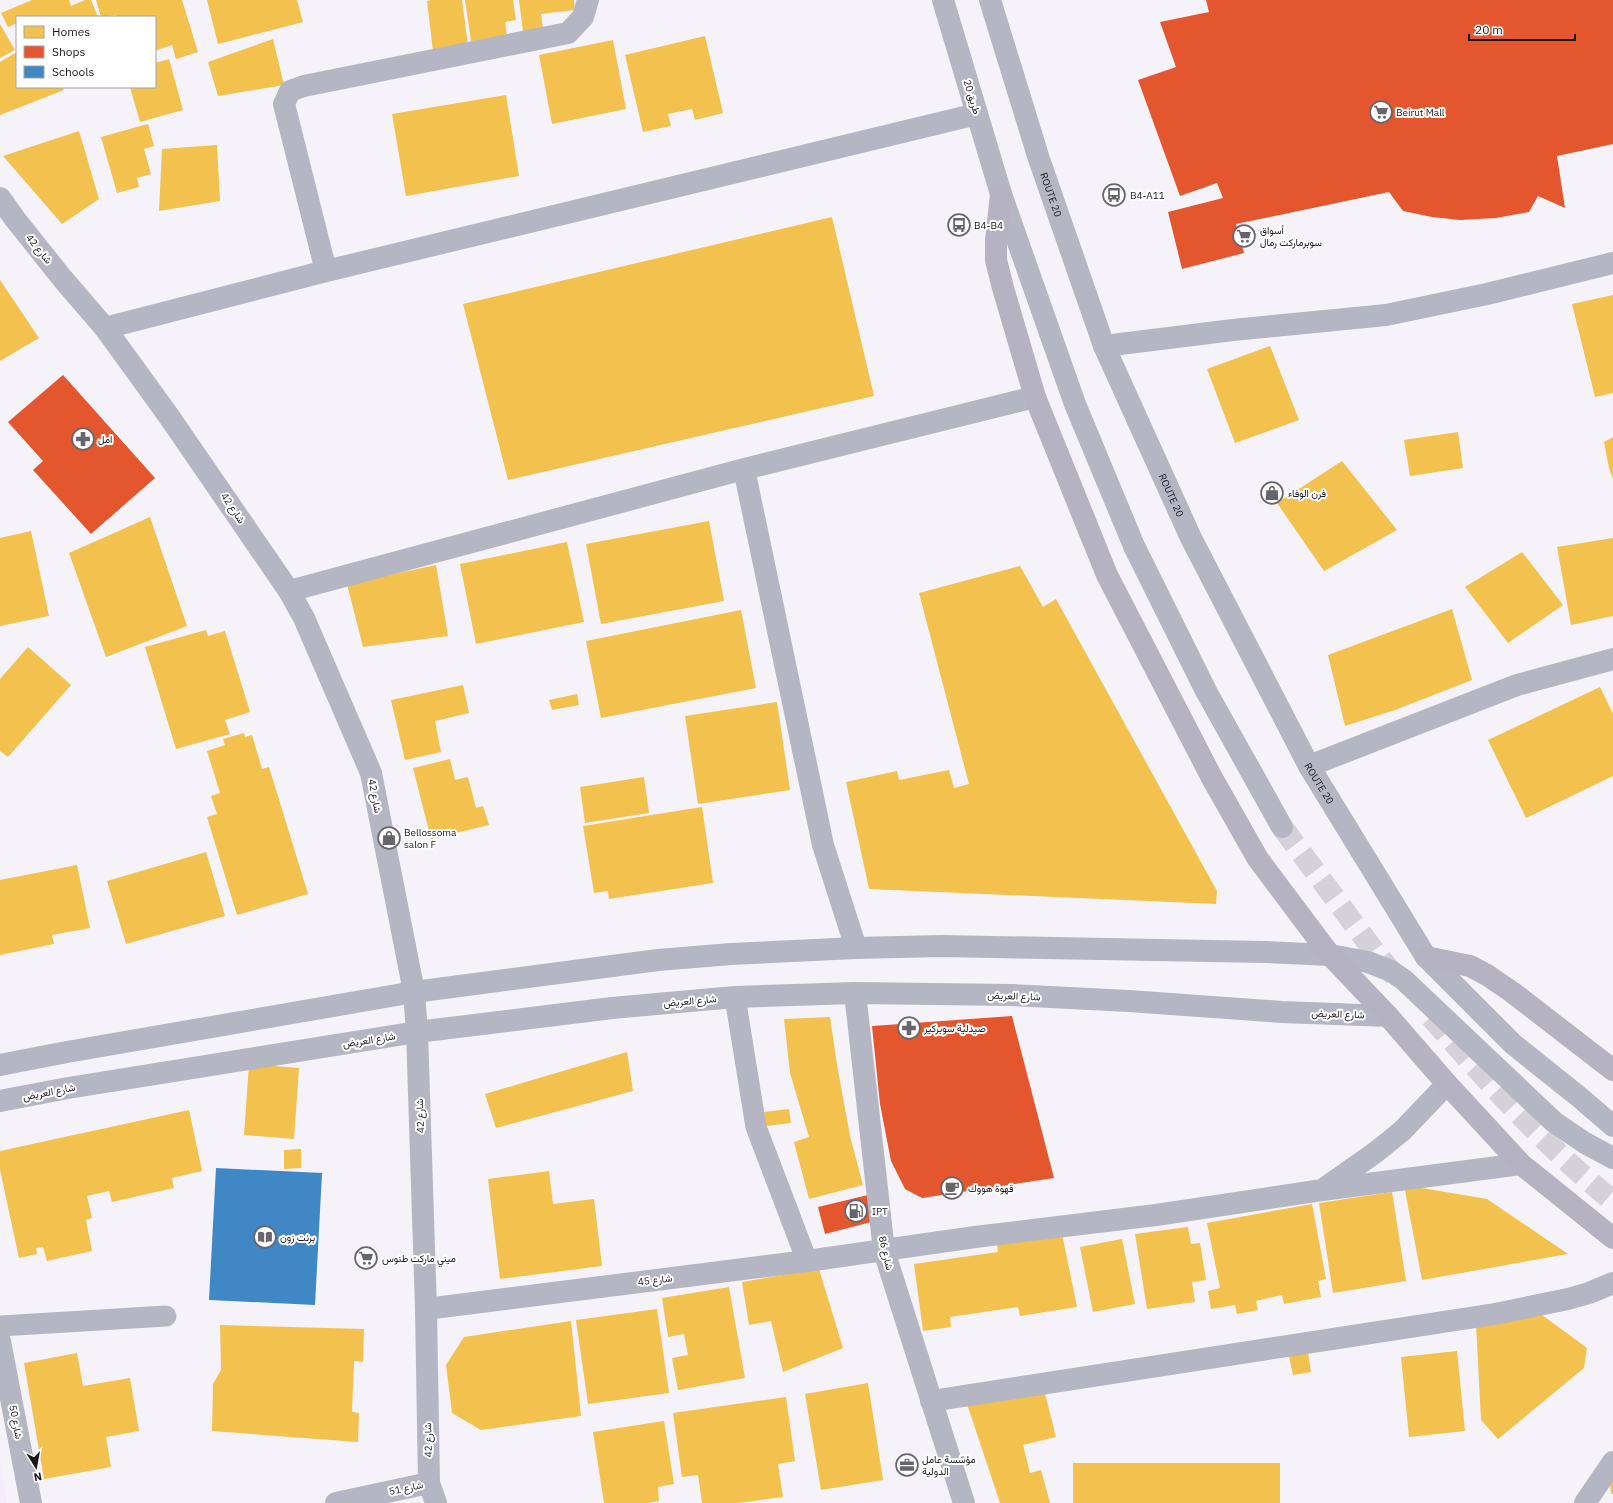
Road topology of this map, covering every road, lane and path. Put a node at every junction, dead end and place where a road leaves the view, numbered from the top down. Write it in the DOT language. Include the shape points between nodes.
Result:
graph roads {
  1 [pos="588,0"];
  2 [pos="943,0"];
  3 [pos="990,0"];
  4 [pos="977,114"];
  5 [pos="1001,194"];
  6 [pos="0,198"];
  7 [pos="8,220"];
  8 [pos="1613,263"];
  9 [pos="326,271"];
  10 [pos="105,328"];
  11 [pos="1104,346"];
  12 [pos="1035,397"];
  13 [pos="744,469"];
  14 [pos="289,591"];
  15 [pos="1613,659"];
  16 [pos="1309,766"];
  17 [pos="1282,827"];
  18 [pos="856,948"];
  19 [pos="1330,955"];
  20 [pos="1426,957"];
  21 [pos="414,992"];
  22 [pos="855,993"];
  23 [pos="735,997"];
  24 [pos="1388,1016"];
  25 [pos="417,1032"];
  26 [pos="0,1065"];
  27 [pos="1613,1070"];
  28 [pos="1447,1084"];
  29 [pos="0,1101"];
  30 [pos="1613,1126"];
  31 [pos="1613,1158"];
  32 [pos="1521,1164"];
  33 [pos="1322,1190"];
  34 [pos="1613,1238"];
  35 [pos="884,1251"];
  36 [pos="807,1261"];
  37 [pos="1613,1283"];
  38 [pos="426,1309"];
  39 [pos="166,1316"];
  40 [pos="0,1326"];
  41 [pos="0,1341"];
  42 [pos="931,1401"];
  43 [pos="1613,1462"];
  44 [pos="433,1493"];
  45 [pos="31,1503"];
  46 [pos="336,1503"];
  47 [pos="964,1503"];
  48 [pos="1585,1503"];
  1 -- 9 [label="street" via="583,17 568,33 304,86 290,91 284,104"];
  2 -- 4 [label="street, طريق 20"];
  3 -- 11 [label="street, ROUTE 20" via="1039,159"];
  4 -- 5 [label="street, طريق 20"];
  4 -- 9 [label="street"];
  5 -- 12 [label="highway" via="996,260"];
  5 -- 17 [label="street, طريق 20" via="1075,404 1134,546 1206,691"];
  6 -- 7 [label="street, شارع 42"];
  7 -- 10 [label="street, شارع 42"];
  8 -- 11 [label="street" via="1487,294 1386,315"];
  9 -- 10 [label="street"];
  10 -- 14 [label="street, شارع 42" via="177,427"];
  11 -- 16 [label="street, ROUTE 20" via="1191,538"];
  12 -- 13 [label="street"];
  12 -- 19 [label="highway" via="1107,575 1208,772 1258,859"];
  13 -- 14 [label="street"];
  13 -- 18 [label="street" via="823,845"];
  14 -- 21 [label="street, شارع 42" via="304,618 371,773"];
  15 -- 16 [label="street" via="1517,685"];
  16 -- 20 [label="street, ROUTE 20"];
  18 -- 19 [label="street" via="950,946"];
  18 -- 21 [label="street" via="658,960"];
  19 -- 24 [label="highway"];
  19 -- 31 [label="street" via="1368,962 1391,971 1404,980 1554,1122"];
  20 -- 27 [label="highway" via="1470,966 1487,975"];
  20 -- 30 [label="street, ROUTE 20" via="1513,1044"];
  21 -- 25 [label="street, شارع 42"];
  21 -- 26 [label="street"];
  22 -- 23 [label="street, شارع العريض"];
  22 -- 24 [label="street, شارع العريض" via="1011,995"];
  22 -- 35 [label="street, شارع 86"];
  23 -- 25 [label="street, شارع العريض" via="612,1008"];
  23 -- 36 [label="lane" via="756,1127"];
  24 -- 28 [label="highway"];
  25 -- 29 [label="street, شارع العريض"];
  25 -- 38 [label="street, شارع 42"];
  28 -- 32 [label="highway"];
  28 -- 33 [label="street" via="1402,1131"];
  32 -- 33 [label="street, شارع 45"];
  32 -- 34 [label="highway"];
  33 -- 35 [label="street, شارع 45"];
  35 -- 36 [label="street, شارع 45"];
  35 -- 42 [label="street, شارع 86"];
  36 -- 38 [label="street, شارع 45"];
  37 -- 42 [label="street" via="1568,1299 1496,1314"];
  38 -- 44 [label="street, شارع 42"];
  39 -- 40 [label="lane"];
  41 -- 45 [label="street, شارع 50"];
  42 -- 47 [label="street, شارع 86"];
  43 -- 48 [label="street"];
  44 -- 46 [label="street, شارع 51"];
}
